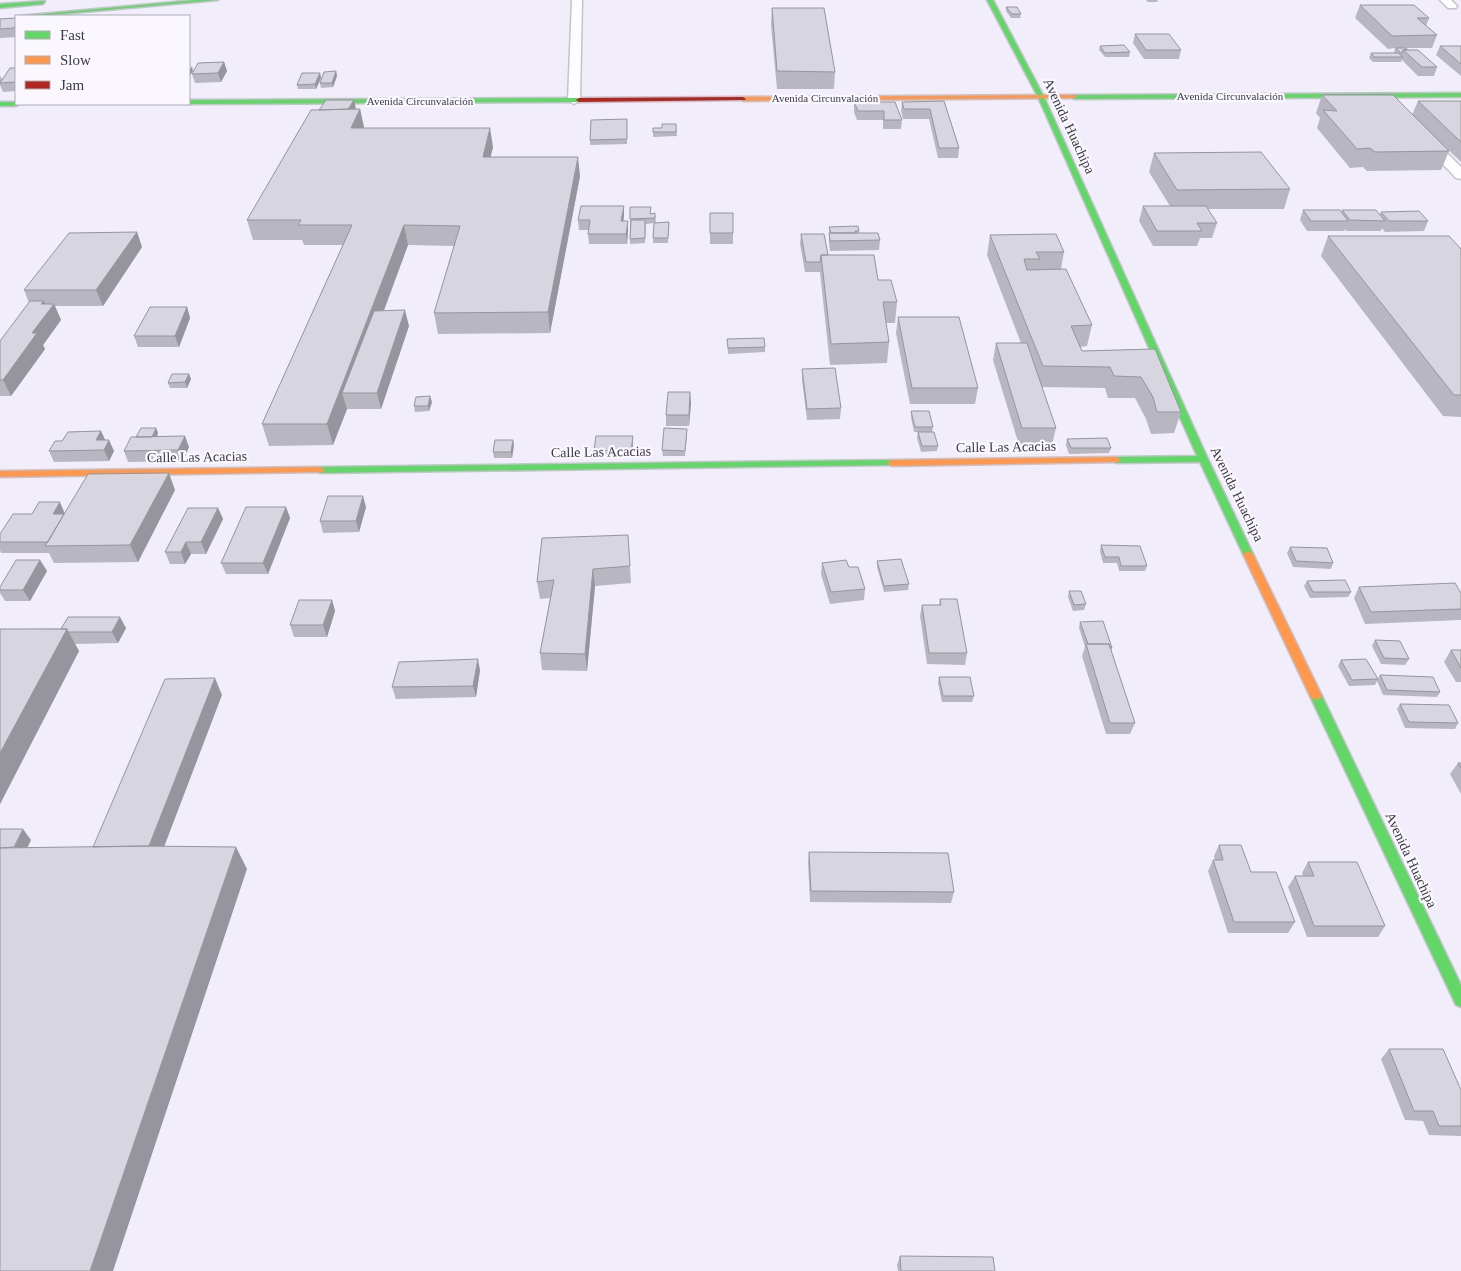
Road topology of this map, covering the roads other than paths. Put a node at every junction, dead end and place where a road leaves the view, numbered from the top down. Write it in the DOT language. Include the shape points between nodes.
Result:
graph roads {
  1 [pos="215,0"];
  2 [pos="577,0"];
  3 [pos="990,0"];
  4 [pos="59,1"];
  5 [pos="0,6"];
  6 [pos="34,15"];
  7 [pos="1461,95"];
  8 [pos="1383,96"];
  9 [pos="1040,97"];
  10 [pos="574,100"];
  11 [pos="190,102"];
  12 [pos="0,104"];
  13 [pos="15,104"];
  14 [pos="1396,109"];
  15 [pos="1415,129"];
  16 [pos="1461,175"];
  17 [pos="1203,459"];
  18 [pos="0,474"];
  19 [pos="1461,1000"];
  1 -- 6 [label="main road"];
  2 -- 10 [label="street"];
  3 -- 9 [label="main road, Avenida Huachipa"];
  4 -- 5 [label="main road"];
  7 -- 8 [label="main road, Avenida Circunvalación"];
  8 -- 9 [label="main road, Avenida Circunvalación"];
  8 -- 14 [label="street"];
  9 -- 10 [label="main road, Avenida Circunvalación"];
  9 -- 17 [label="main road, Avenida Huachipa"];
  10 -- 11 [label="main road, Avenida Circunvalación"];
  12 -- 13 [label="main road"];
  15 -- 16 [label="street"];
  17 -- 18 [label="main road, Calle Las Acacias"];
  17 -- 19 [label="main road, Avenida Huachipa"];
}
